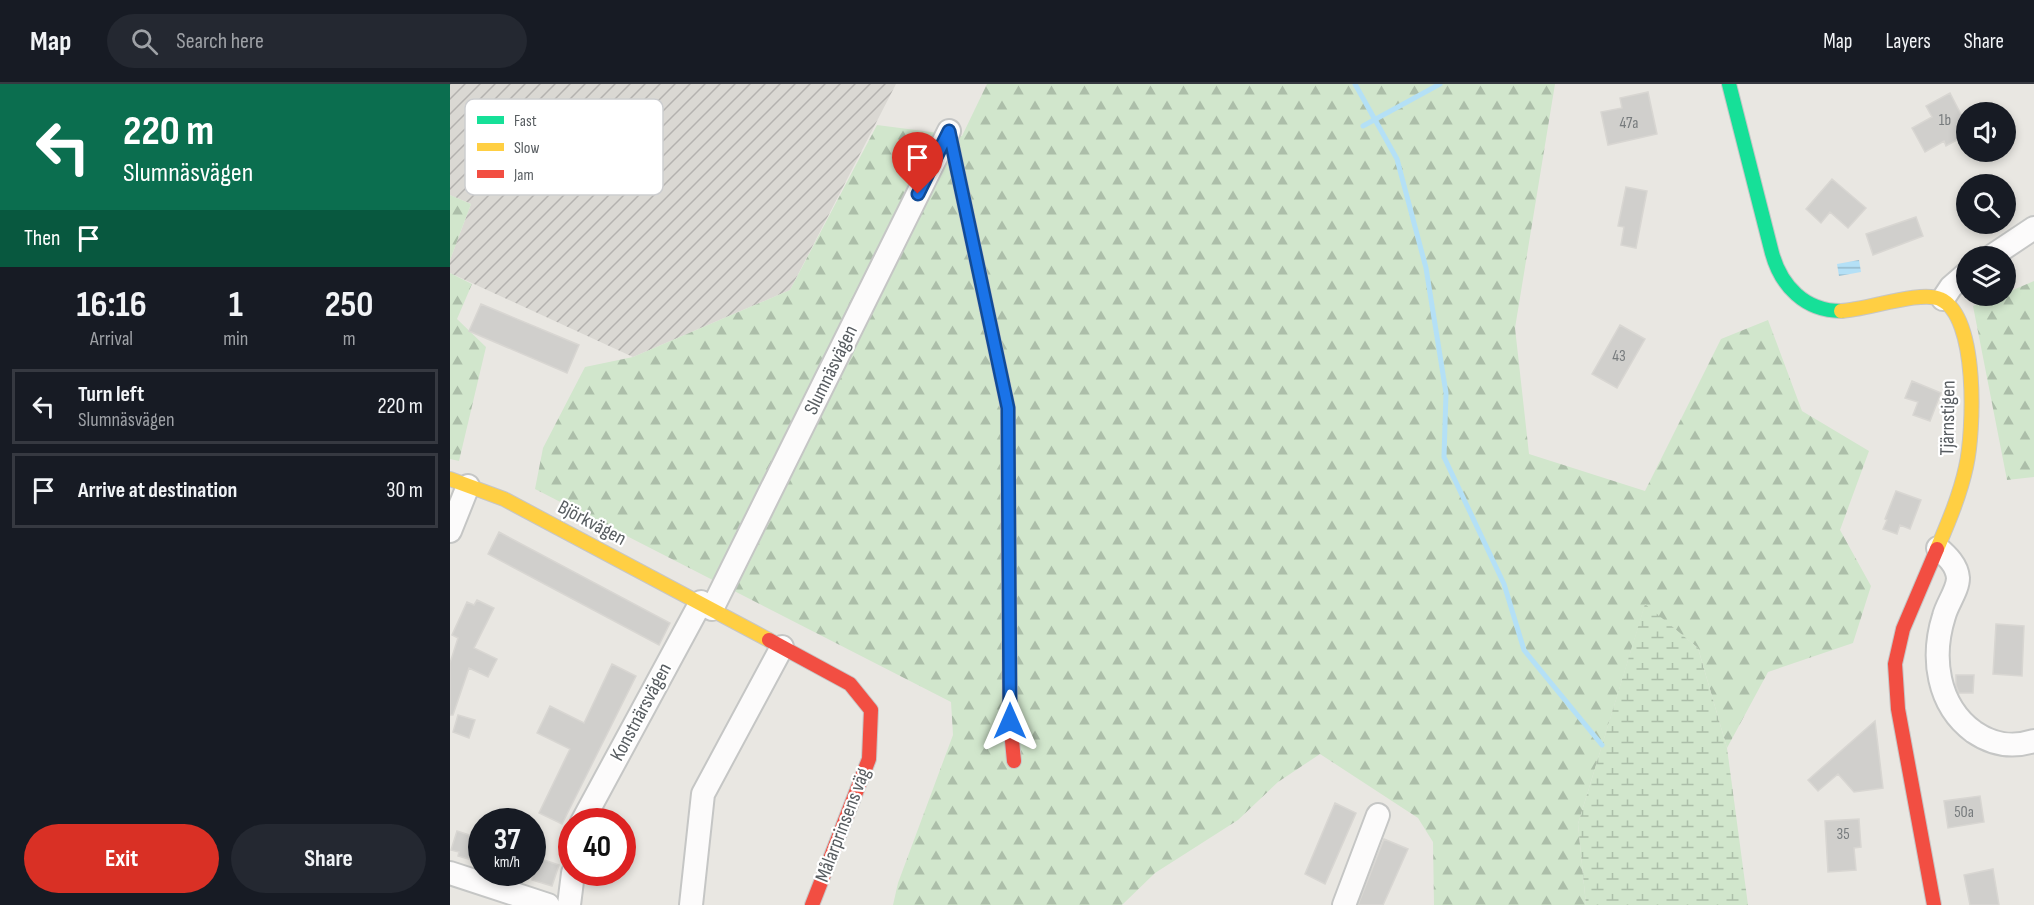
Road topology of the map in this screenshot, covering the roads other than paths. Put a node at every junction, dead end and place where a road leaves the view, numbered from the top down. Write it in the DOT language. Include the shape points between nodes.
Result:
graph roads {
  1 [pos="1729,84"];
  2 [pos="949,131"];
  3 [pos="2034,228"];
  4 [pos="2007,246"];
  5 [pos="1956,283"];
  6 [pos="1943,299"];
  7 [pos="459,482"];
  8 [pos="450,531"];
  9 [pos="1938,548"];
  10 [pos="707,606"];
  11 [pos="782,647"];
  12 [pos="2034,741"];
  13 [pos="1014,761"];
  14 [pos="590,808"];
  15 [pos="1378,814"];
  16 [pos="450,873"];
  17 [pos="571,886"];
  18 [pos="548,905"];
  19 [pos="569,905"];
  20 [pos="691,905"];
  21 [pos="812,905"];
  22 [pos="1344,905"];
  23 [pos="1934,905"];
  1 -- 6 [label="street" via="1777,266 1789,287 1802,299 1830,311 1928,295"];
  2 -- 10 [label="street, Slumnäsvägen"];
  2 -- 13 [label="street" via="1008,408 1010,721"];
  3 -- 4 [label="street"];
  5 -- 6 [label="street"];
  6 -- 9 [label="street, Tjärnstigen" via="1964,329 1970,418 1966,468"];
  7 -- 8 [label="street"];
  7 -- 10 [label="street, Björkvägen" via="504,499"];
  9 -- 12 [label="street" via="1956,568 1958,579 1943,617 1938,653 1939,678 1946,701 1956,717 1982,738 2016,746"];
  9 -- 23 [label="street, Tjärnstigen" via="1899,640 1895,665 1897,699"];
  10 -- 11 [label="street, Målarprinsens väg"];
  10 -- 14 [label="street, Konstnärsvägen"];
  11 -- 20 [label="street" via="703,794"];
  11 -- 21 [label="street, Målarprinsens väg" via="850,684 871,710 869,759"];
  15 -- 22 [label="street"];
  16 -- 18 [label="street"];
  17 -- 19 [label="street"];
}
